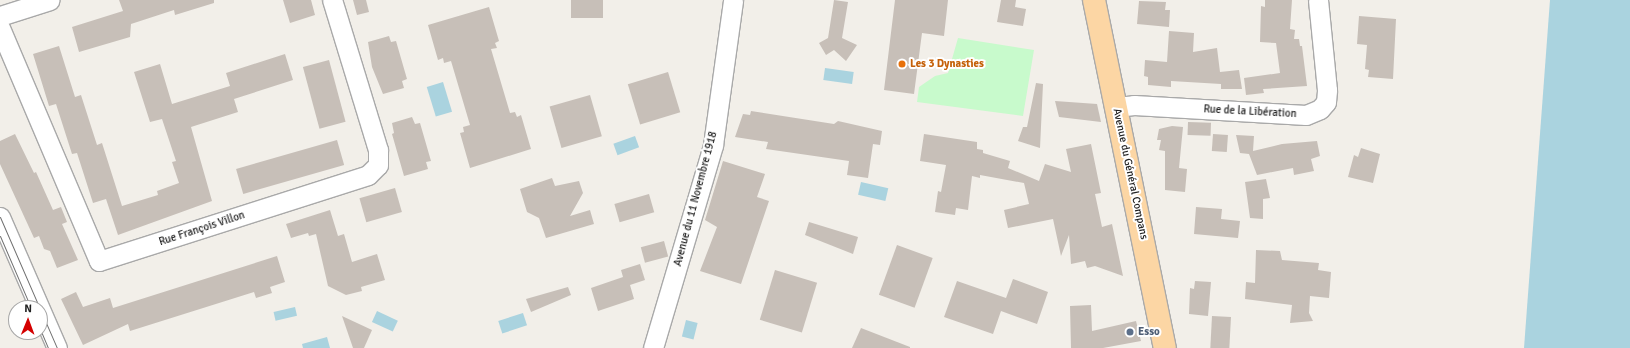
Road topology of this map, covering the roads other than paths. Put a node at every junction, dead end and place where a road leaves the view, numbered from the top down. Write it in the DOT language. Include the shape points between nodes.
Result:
graph roads {
  1 [pos="50,0"];
  2 [pos="332,0"];
  3 [pos="733,0"];
  4 [pos="1094,0"];
  5 [pos="1318,0"];
  6 [pos="0,16"];
  7 [pos="0,28"];
  8 [pos="1116,107"];
  9 [pos="0,217"];
  10 [pos="0,236"];
  11 [pos="28,300"];
  12 [pos="57,348"];
  13 [pos="653,348"];
  14 [pos="1165,348"];
  1 -- 6 [label="street"];
  2 -- 7 [label="street, Rue François Villon" via="378,150 378,165 368,175 99,262"];
  3 -- 13 [label="street, Avenue du 11 Novembre 1918" via="713,145"];
  4 -- 8 [label="main road, Avenue du Général Compans"];
  5 -- 8 [label="street, Rue de la Libération" via="1327,90 1326,102 1320,109 1306,115 1134,105"];
  8 -- 14 [label="main road, Avenue du Général Compans"];
  9 -- 12 [label="street"];
  10 -- 11 [label="street"];
}
